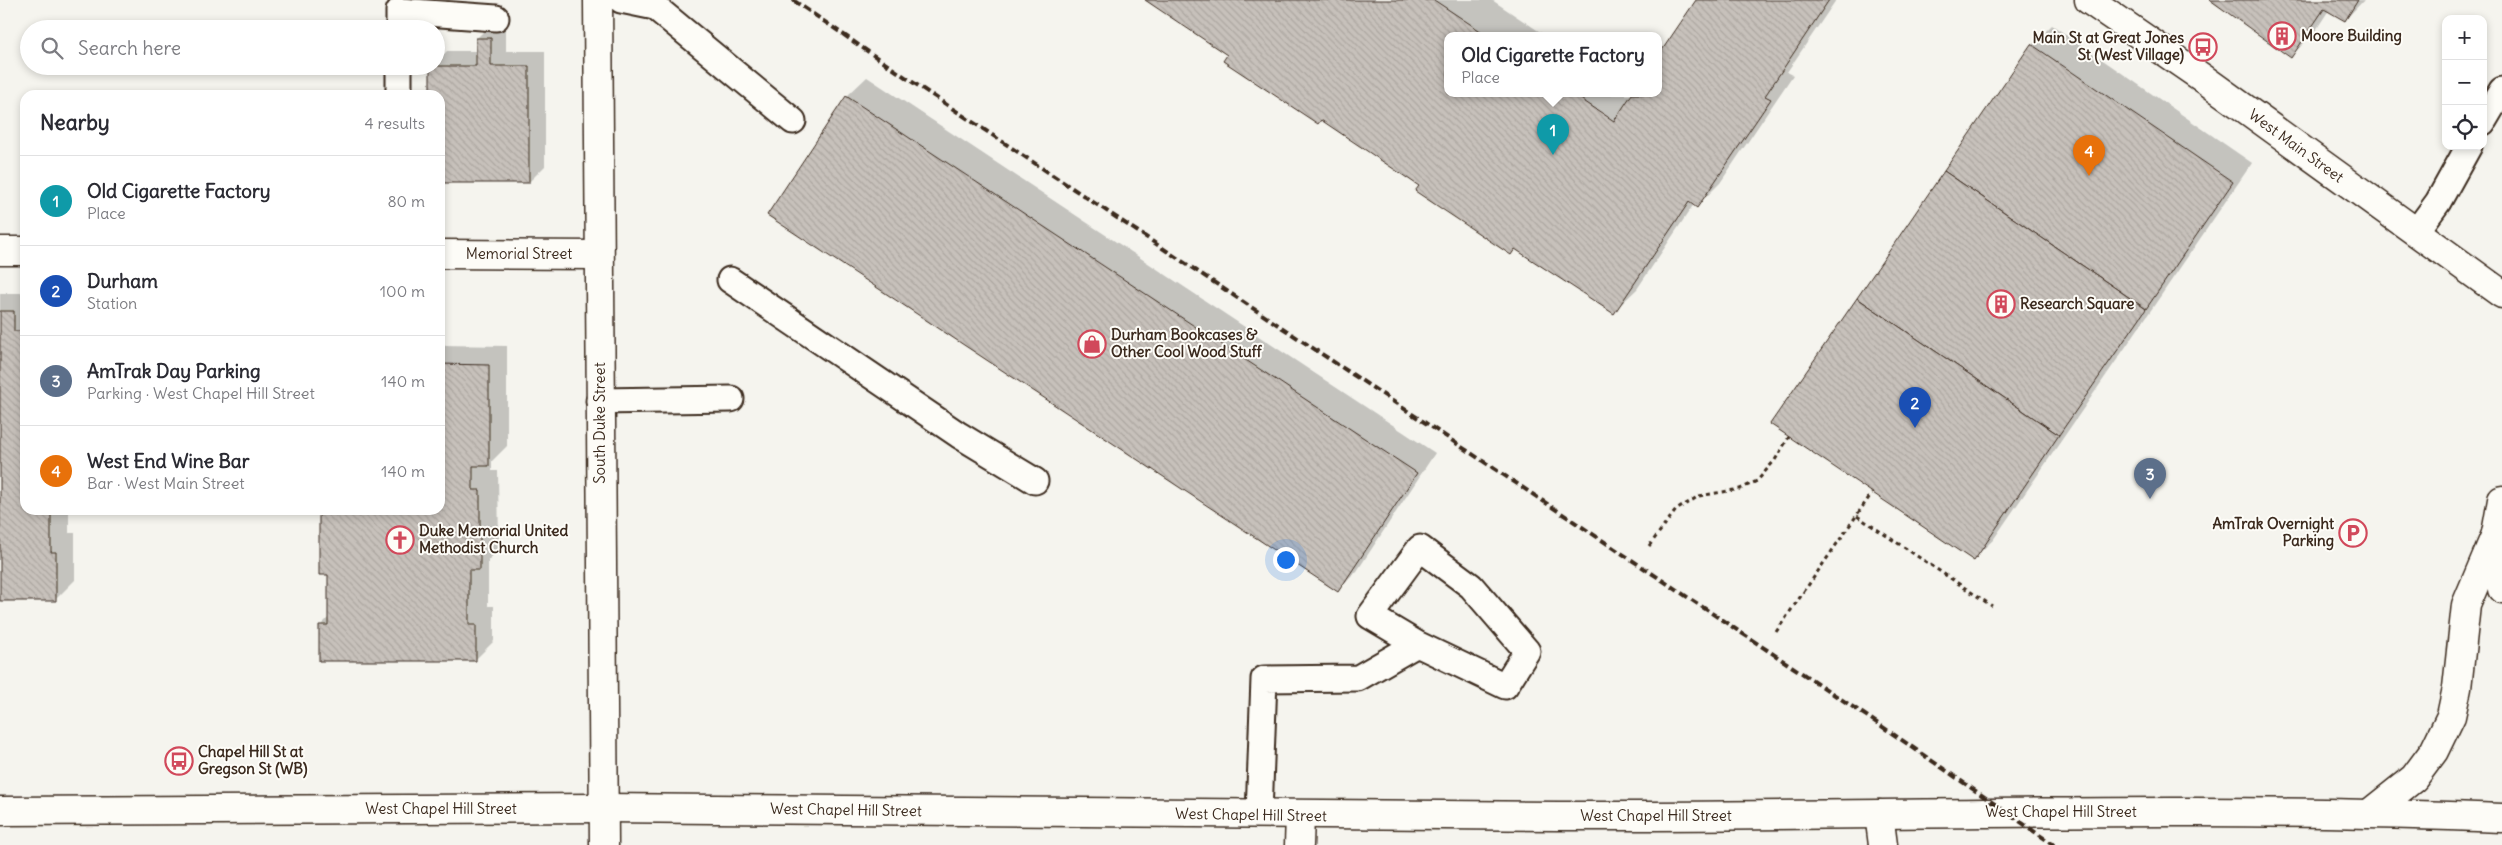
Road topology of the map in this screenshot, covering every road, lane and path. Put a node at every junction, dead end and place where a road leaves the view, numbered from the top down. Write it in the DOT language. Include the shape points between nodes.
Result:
graph roads {
  1 [pos="598,0"];
  2 [pos="621,0"];
  3 [pos="2089,0"];
  4 [pos="496,18"];
  5 [pos="399,20"];
  6 [pos="399,75"];
  7 [pos="399,90"];
  8 [pos="2502,90"];
  9 [pos="2487,115"];
  10 [pos="793,121"];
  11 [pos="2468,150"];
  12 [pos="2416,232"];
  13 [pos="0,251"];
  14 [pos="20,251"];
  15 [pos="445,254"];
  16 [pos="599,255"];
  17 [pos="730,280"];
  18 [pos="2502,294"];
  19 [pos="731,399"];
  20 [pos="599,401"];
  21 [pos="1789,437"];
  22 [pos="1035,481"];
  23 [pos="1872,493"];
  24 [pos="2502,500"];
  25 [pos="1857,516"];
  26 [pos="2496,534"];
  27 [pos="1649,546"];
  28 [pos="2502,589"];
  29 [pos="1992,606"];
  30 [pos="1776,632"];
  31 [pos="1417,644"];
  32 [pos="603,808"];
  33 [pos="0,811"];
  34 [pos="2370,813"];
  35 [pos="1259,814"];
  36 [pos="1879,814"];
  37 [pos="1300,816"];
  38 [pos="2502,818"];
  39 [pos="604,845"];
  40 [pos="1299,845"];
  41 [pos="1883,845"];
  1 -- 16 [label="main road, South Duke Street"];
  2 -- 10 [label="lane" via="655,7"];
  3 -- 12 [label="main road, West Main Street"];
  4 -- 5 [label="lane" via="399,12"];
  6 -- 7 [label="lane"];
  8 -- 9 [label="lane"];
  11 -- 12 [label="lane" via="2438,202"];
  12 -- 18 [label="main road, West Main Street"];
  13 -- 14 [label="main road"];
  15 -- 16 [label="main road, Memorial Street"];
  16 -- 20 [label="main road, South Duke Street"];
  17 -- 22 [label="lane" via="960,435"];
  19 -- 20 [label="lane"];
  20 -- 32 [label="main road, South Duke Street"];
  21 -- 27 [label="path" via="1757,481 1740,489 1699,496 1676,510"];
  23 -- 25 [label="path"];
  24 -- 26 [label="main road"];
  25 -- 29 [label="path"];
  25 -- 30 [label="path"];
  26 -- 28 [label="main road"];
  26 -- 34 [label="main road" via="2466,605 2451,716 2434,751 2414,778"];
  31 -- 31 [label="lane" via="1505,686 1527,651 1471,586 1420,548 1370,616"];
  31 -- 35 [label="lane" via="1358,678 1264,678"];
  32 -- 33 [label="main road, West Chapel Hill Street"];
  32 -- 35 [label="main road, West Chapel Hill Street"];
  32 -- 39 [label="main road, South Duke Street"];
  34 -- 36 [label="main road, West Chapel Hill Street"];
  34 -- 38 [label="main road, West Chapel Hill Street"];
  35 -- 37 [label="main road, West Chapel Hill Street"];
  36 -- 37 [label="main road, West Chapel Hill Street"];
  36 -- 41 [label="main road"];
  37 -- 40 [label="main road"];
}
